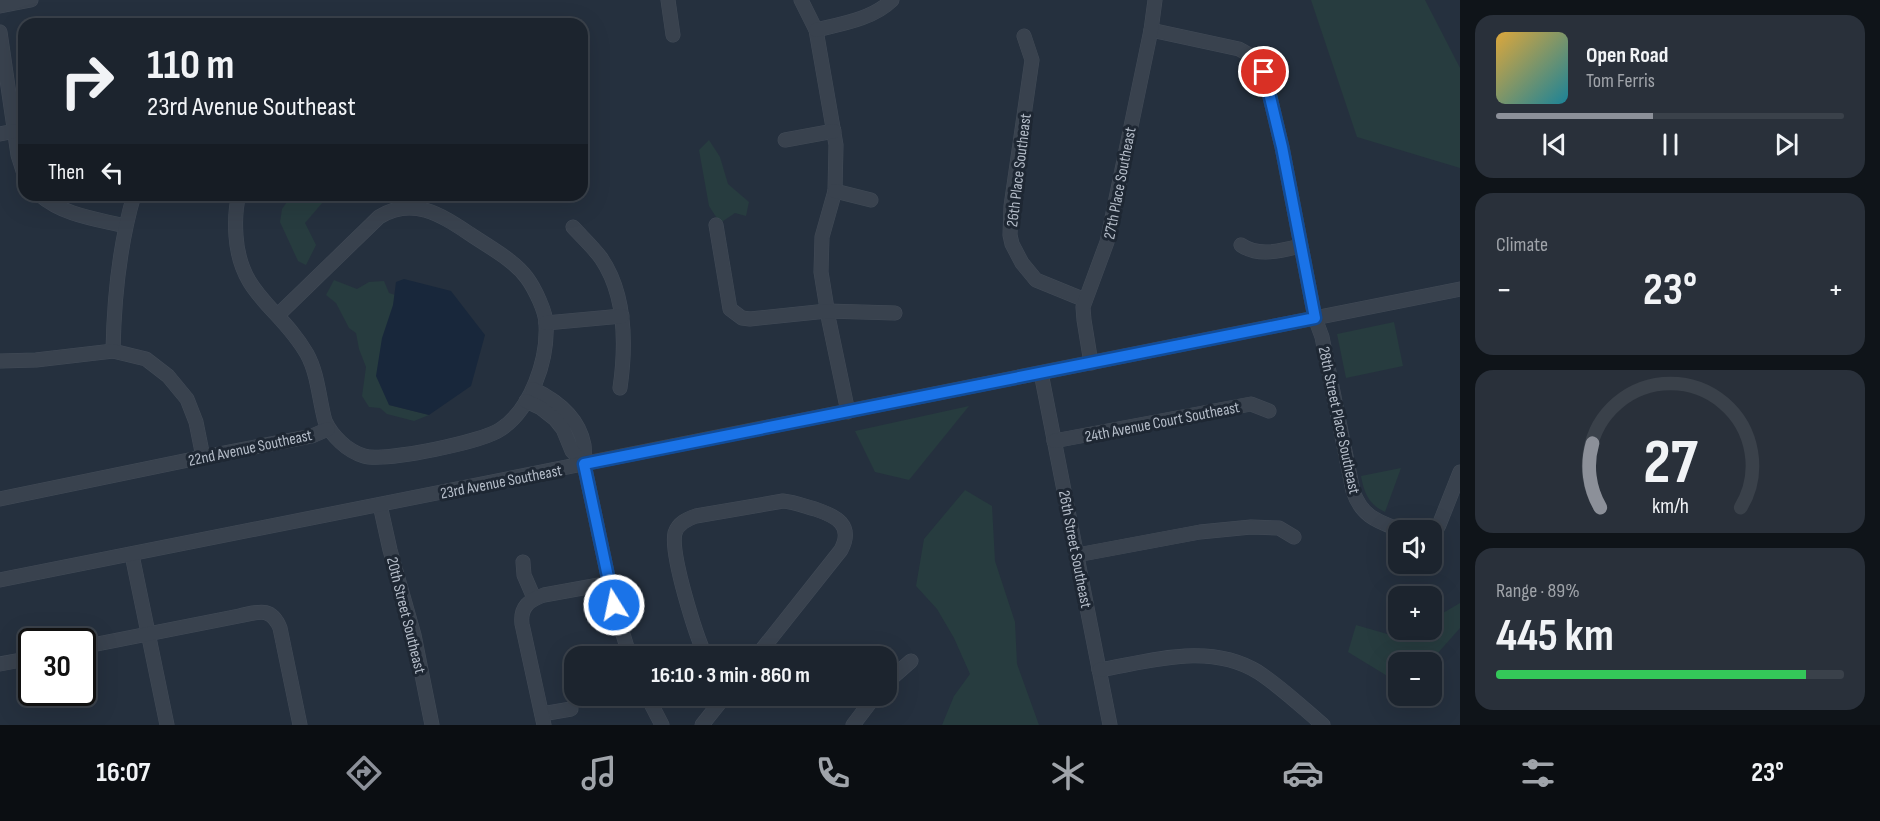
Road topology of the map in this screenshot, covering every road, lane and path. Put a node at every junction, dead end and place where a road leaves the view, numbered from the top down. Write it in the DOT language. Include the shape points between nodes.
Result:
graph roads {
  1 [pos="31,0"];
  2 [pos="668,0"];
  3 [pos="801,0"];
  4 [pos="892,0"];
  5 [pos="1155,0"];
  6 [pos="0,6"];
  7 [pos="816,30"];
  8 [pos="1151,30"];
  9 [pos="0,32"];
  10 [pos="673,35"];
  11 [pos="1024,36"];
  12 [pos="15,131"];
  13 [pos="834,131"];
  14 [pos="0,134"];
  15 [pos="785,140"];
  16 [pos="18,155"];
  17 [pos="835,191"];
  18 [pos="870,200"];
  19 [pos="48,201"];
  20 [pos="132,201"];
  21 [pos="237,201"];
  22 [pos="716,225"];
  23 [pos="125,226"];
  24 [pos="573,227"];
  25 [pos="1241,245"];
  26 [pos="1300,246"];
  27 [pos="1460,289"];
  28 [pos="1085,300"];
  29 [pos="827,311"];
  30 [pos="896,313"];
  31 [pos="278,315"];
  32 [pos="622,316"];
  33 [pos="1315,318"];
  34 [pos="546,323"];
  35 [pos="113,351"];
  36 [pos="0,361"];
  37 [pos="1091,363"];
  38 [pos="1041,373"];
  39 [pos="620,388"];
  40 [pos="530,395"];
  41 [pos="1269,411"];
  42 [pos="848,412"];
  43 [pos="328,429"];
  44 [pos="1054,441"];
  45 [pos="203,457"];
  46 [pos="584,464"];
  47 [pos="1460,472"];
  48 [pos="0,500"];
  49 [pos="380,505"];
  50 [pos="1441,520"];
  51 [pos="1388,525"];
  52 [pos="1294,537"];
  53 [pos="132,555"];
  54 [pos="1077,555"];
  55 [pos="523,562"];
  56 [pos="0,580"];
  57 [pos="610,584"];
  58 [pos="534,598"];
  59 [pos="148,634"];
  60 [pos="96,644"];
  61 [pos="626,646"];
  62 [pos="702,646"];
  63 [pos="765,646"];
  64 [pos="18,661"];
  65 [pos="911,661"];
  66 [pos="0,664"];
  67 [pos="1099,670"];
  68 [pos="897,673"];
  69 [pos="652,706"];
  70 [pos="717,706"];
  71 [pos="867,706"];
  72 [pos="571,709"];
  73 [pos="543,720"];
  74 [pos="167,725"];
  75 [pos="300,725"];
  76 [pos="432,725"];
  77 [pos="662,725"];
  78 [pos="702,725"];
  79 [pos="853,725"];
  80 [pos="1110,725"];
  81 [pos="1323,725"];
  1 -- 6 [label="street"];
  2 -- 10 [label="street"];
  3 -- 7 [label="street"];
  4 -- 7 [label="street" via="868,16"];
  5 -- 8 [label="street, 27th Place Southeast"];
  7 -- 13 [label="street"];
  8 -- 26 [label="street, 28th Street Place Southeast" via="1239,50 1250,54 1260,65 1267,79"];
  8 -- 28 [label="street, 27th Place Southeast" via="1107,242"];
  9 -- 12 [label="street"];
  11 -- 28 [label="street, 26th Place Southeast" via="1032,60 1011,206 1012,244 1036,280"];
  12 -- 14 [label="street"];
  12 -- 16 [label="street"];
  13 -- 15 [label="street"];
  13 -- 17 [label="street"];
  17 -- 18 [label="street"];
  17 -- 29 [label="street" via="820,247"];
  19 -- 23 [label="street" via="68,211"];
  20 -- 23 [label="street"];
  21 -- 31 [label="street" via="234,219 239,260 248,280"];
  22 -- 29 [label="street" via="727,297 736,315 750,319"];
  23 -- 35 [label="street" via="118,263"];
  24 -- 32 [label="street" via="604,264"];
  25 -- 26 [label="street" via="1263,252"];
  26 -- 33 [label="street, 28th Street Place Southeast"];
  27 -- 33 [label="street, 23rd Avenue Southeast"];
  28 -- 37 [label="street, 27th Place Southeast" via="1083,320"];
  29 -- 30 [label="street"];
  29 -- 42 [label="street"];
  31 -- 34 [label="street" via="373,221 386,212 416,207 440,216 502,256 529,281"];
  31 -- 43 [label="street" via="310,362"];
  32 -- 34 [label="street"];
  32 -- 39 [label="street" via="624,364"];
  33 -- 37 [label="street, 23rd Avenue Southeast"];
  33 -- 51 [label="street, 28th Street Place Southeast" via="1353,491 1359,505 1372,518"];
  34 -- 40 [label="street, 22nd Avenue Southeast" via="544,346"];
  35 -- 36 [label="street"];
  35 -- 45 [label="street" via="146,359 176,385 196,422"];
  37 -- 38 [label="street, 23rd Avenue Southeast"];
  38 -- 42 [label="street, 23rd Avenue Southeast"];
  38 -- 44 [label="street, 26th Street Southeast"];
  40 -- 43 [label="street, 22nd Avenue Southeast" via="511,422 490,436 383,458 356,452"];
  40 -- 46 [label="street" via="547,396 572,417 584,445"];
  41 -- 44 [label="street, 24th Avenue Court Southeast" via="1251,404"];
  42 -- 46 [label="street, 23rd Avenue Southeast"];
  43 -- 45 [label="street, 22nd Avenue Southeast" via="312,436"];
  44 -- 54 [label="street, 26th Street Southeast"];
  45 -- 48 [label="street, 22nd Avenue Southeast"];
  46 -- 49 [label="street, 23rd Avenue Southeast"];
  46 -- 57 [label="street"];
  47 -- 50 [label="street"];
  49 -- 53 [label="street, 23rd Avenue Southeast"];
  49 -- 76 [label="street, 20th Street Southeast" via="414,635"];
  52 -- 54 [label="street" via="1279,528 1251,527 1200,532"];
  53 -- 56 [label="street, 23rd Avenue Southeast"];
  53 -- 59 [label="street"];
  54 -- 67 [label="street, 26th Street Southeast"];
  55 -- 58 [label="street"];
  57 -- 58 [label="street"];
  57 -- 61 [label="street"];
  58 -- 73 [label="street" via="521,617"];
  59 -- 60 [label="street"];
  59 -- 74 [label="street"];
  59 -- 75 [label="street" via="259,612 273,615 280,628"];
  62 -- 63 [label="street" via="676,554 674,539 680,524 696,516 783,501 832,515 844,530 841,550"];
  64 -- 66 [label="street"];
  65 -- 68 [label="street"];
  67 -- 80 [label="street, 26th Street Southeast"];
  67 -- 81 [label="street" via="1191,655 1230,660 1266,677"];
  69 -- 77 [label="street"];
  70 -- 78 [label="street"];
  71 -- 79 [label="street"];
  72 -- 73 [label="street"];
}
